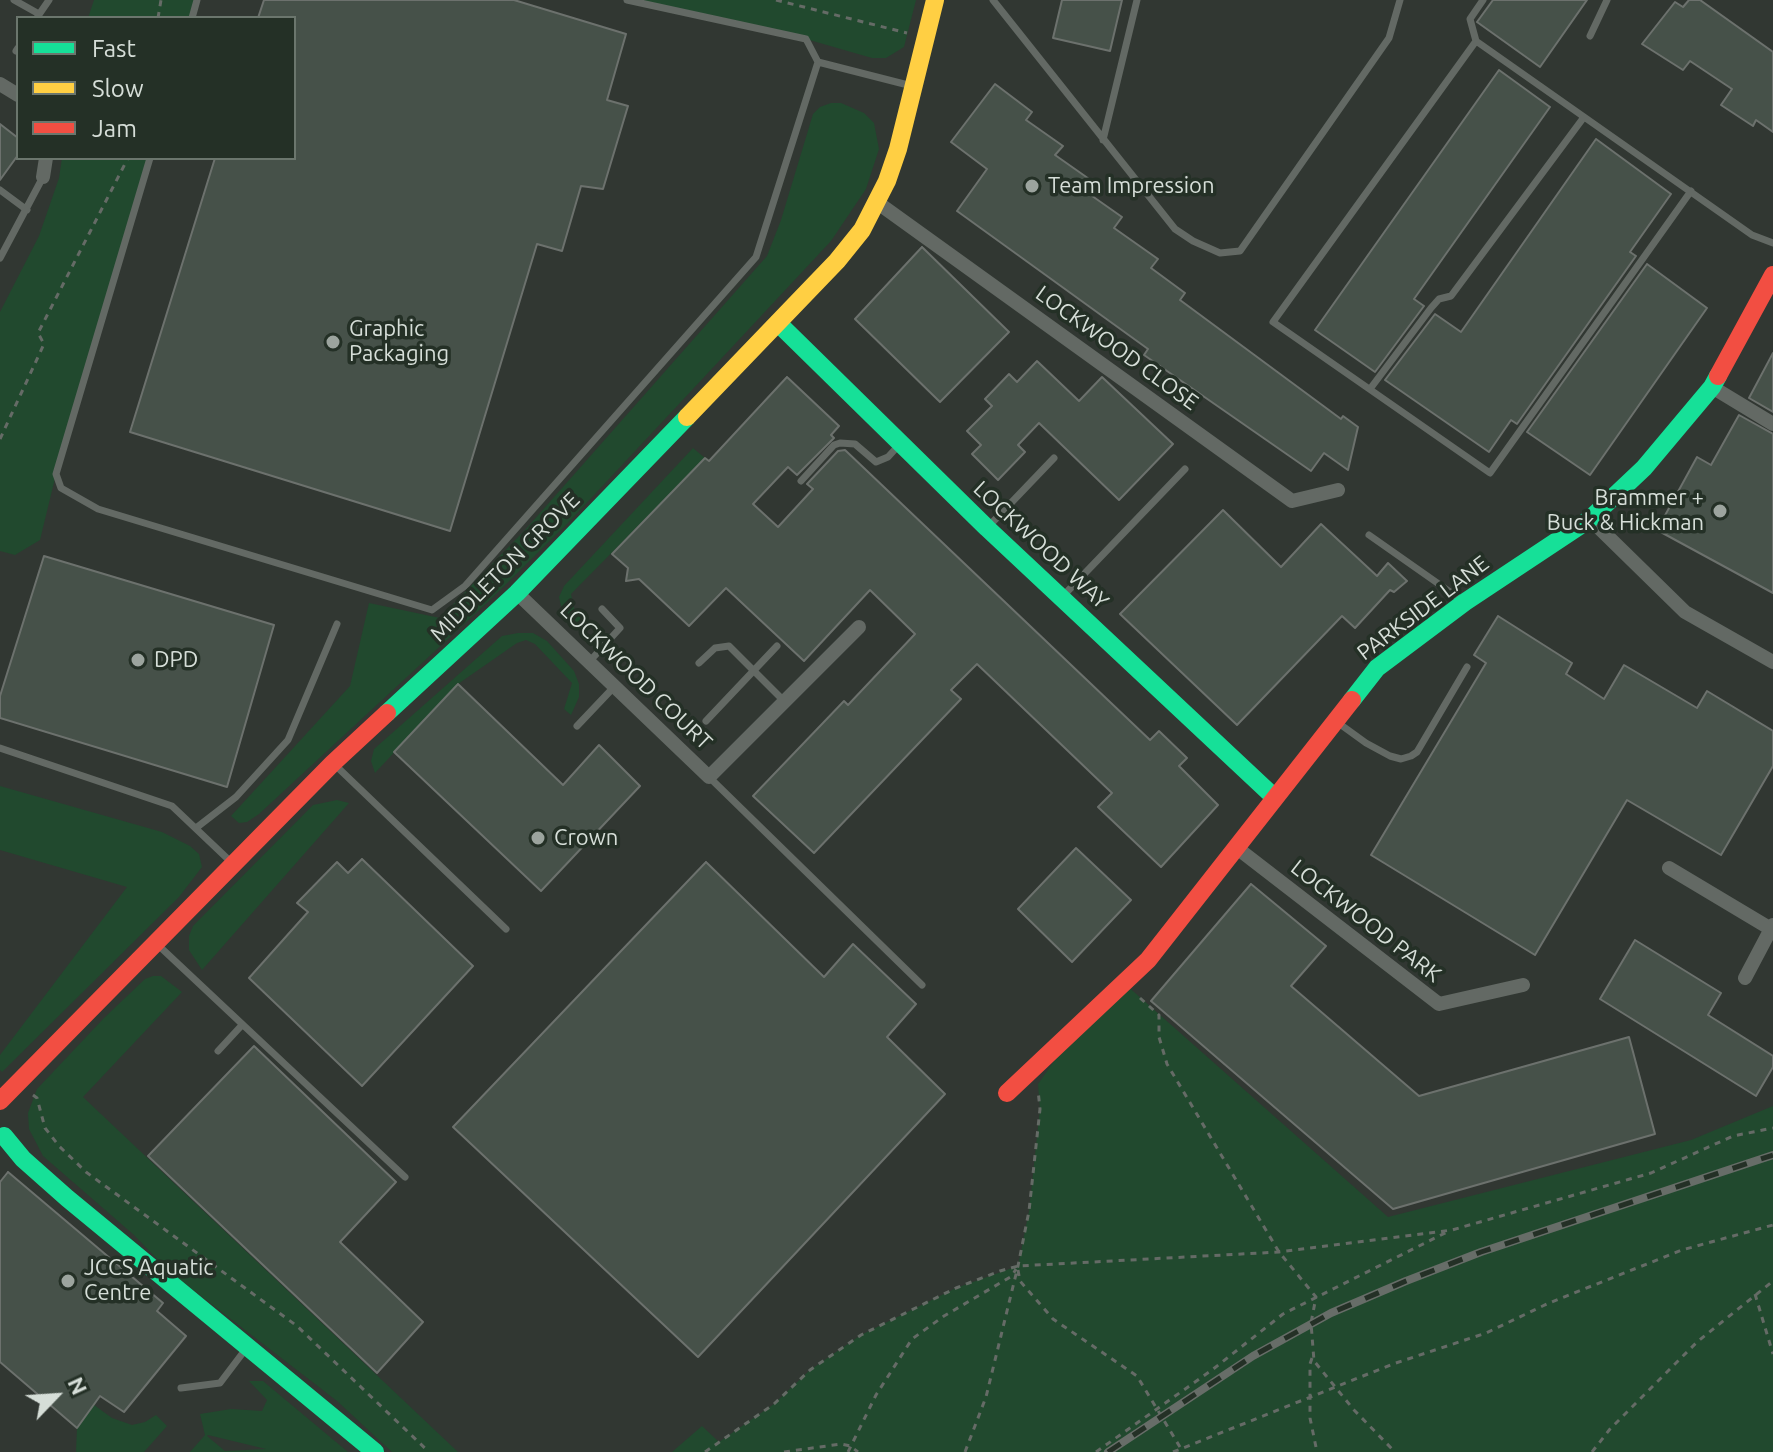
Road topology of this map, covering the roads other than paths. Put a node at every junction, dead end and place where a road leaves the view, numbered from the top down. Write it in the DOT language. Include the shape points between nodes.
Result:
graph roads {
  1 [pos="14,0"];
  2 [pos="49,0"];
  3 [pos="627,0"];
  4 [pos="935,0"];
  5 [pos="993,0"];
  6 [pos="1137,0"];
  7 [pos="1400,0"];
  8 [pos="1483,0"];
  9 [pos="1607,0"];
  10 [pos="38,16"];
  11 [pos="1590,36"];
  12 [pos="1476,41"];
  13 [pos="818,62"];
  14 [pos="914,87"];
  15 [pos="1584,117"];
  16 [pos="1103,140"];
  17 [pos="46,160"];
  18 [pos="149,160"];
  19 [pos="43,177"];
  20 [pos="0,190"];
  21 [pos="1691,191"];
  22 [pos="878,203"];
  23 [pos="27,210"];
  24 [pos="1773,243"];
  25 [pos="0,258"];
  26 [pos="1773,275"];
  27 [pos="778,323"];
  28 [pos="1712,387"];
  29 [pos="1370,389"];
  30 [pos="1773,424"];
  31 [pos="900,443"];
  32 [pos="1054,458"];
  33 [pos="1185,469"];
  34 [pos="801,481"];
  35 [pos="1338,490"];
  36 [pos="1590,519"];
  37 [pos="987,528"];
  38 [pos="1369,535"];
  39 [pos="517,593"];
  40 [pos="1062,598"];
  41 [pos="1465,602"];
  42 [pos="602,609"];
  43 [pos="337,624"];
  44 [pos="859,627"];
  45 [pos="777,646"];
  46 [pos="589,662"];
  47 [pos="1773,662"];
  48 [pos="699,663"];
  49 [pos="1467,667"];
  50 [pos="754,671"];
  51 [pos="614,687"];
  52 [pos="784,701"];
  53 [pos="706,721"];
  54 [pos="1335,721"];
  55 [pos="577,726"];
  56 [pos="0,748"];
  57 [pos="333,763"];
  58 [pos="709,777"];
  59 [pos="1274,797"];
  60 [pos="196,828"];
  61 [pos="1237,848"];
  62 [pos="233,864"];
  63 [pos="1669,868"];
  64 [pos="1772,927"];
  65 [pos="506,929"];
  66 [pos="156,944"];
  67 [pos="1745,978"];
  68 [pos="922,985"];
  69 [pos="1523,985"];
  70 [pos="242,1025"];
  71 [pos="218,1051"];
  72 [pos="1007,1093"];
  73 [pos="0,1101"];
  74 [pos="0,1111"];
  75 [pos="2,1140"];
  76 [pos="405,1177"];
  77 [pos="247,1349"];
  78 [pos="181,1388"];
  79 [pos="375,1452"];
  1 -- 10 [label="lane"];
  2 -- 10 [label="lane"];
  3 -- 13 [label="lane" via="806,39"];
  4 -- 14 [label="street, MIDDLETON GROVE"];
  5 -- 16 [label="lane"];
  6 -- 16 [label="lane"];
  7 -- 16 [label="lane" via="1389,38 1240,251 1220,253 1175,229"];
  8 -- 12 [label="lane" via="1470,19"];
  9 -- 11 [label="lane"];
  12 -- 15 [label="lane"];
  12 -- 29 [label="lane" via="1273,322"];
  13 -- 14 [label="lane"];
  13 -- 18 [label="lane" via="756,257 465,586 432,610 98,509 61,488 56,474"];
  14 -- 22 [label="street, MIDDLETON GROVE"];
  15 -- 21 [label="lane"];
  15 -- 29 [label="lane" via="1451,296 1431,308"];
  17 -- 19 [label="street"];
  19 -- 23 [label="lane"];
  20 -- 23 [label="lane"];
  21 -- 24 [label="lane" via="1752,235"];
  21 -- 29 [label="lane" via="1490,473"];
  22 -- 27 [label="street, MIDDLETON GROVE" via="854,240"];
  22 -- 35 [label="street, LOCKWOOD CLOSE" via="1292,501"];
  23 -- 25 [label="lane"];
  26 -- 28 [label="street, PARKSIDE LANE"];
  27 -- 31 [label="street, LOCKWOOD WAY"];
  27 -- 39 [label="street, MIDDLETON GROVE"];
  28 -- 30 [label="street"];
  28 -- 36 [label="street, PARKSIDE LANE" via="1644,468"];
  31 -- 34 [label="lane" via="876,462 855,444 834,445"];
  31 -- 37 [label="street, LOCKWOOD WAY"];
  32 -- 37 [label="lane"];
  33 -- 40 [label="lane"];
  36 -- 41 [label="street, PARKSIDE LANE"];
  36 -- 47 [label="street" via="1685,612"];
  37 -- 40 [label="street, LOCKWOOD WAY"];
  38 -- 41 [label="lane"];
  39 -- 46 [label="street, LOCKWOOD COURT"];
  39 -- 57 [label="street, MIDDLETON GROVE"];
  40 -- 59 [label="street, LOCKWOOD WAY"];
  41 -- 54 [label="street, PARKSIDE LANE" via="1377,668"];
  42 -- 46 [label="lane" via="620,628"];
  43 -- 60 [label="lane" via="288,740 236,797"];
  44 -- 52 [label="street, LOCKWOOD COURT"];
  45 -- 50 [label="lane"];
  46 -- 51 [label="street, LOCKWOOD COURT"];
  48 -- 50 [label="lane" via="715,648 729,646"];
  49 -- 54 [label="lane" via="1411,756 1390,756"];
  50 -- 52 [label="lane"];
  50 -- 53 [label="lane"];
  51 -- 55 [label="lane"];
  51 -- 58 [label="street, LOCKWOOD COURT"];
  52 -- 58 [label="street, LOCKWOOD COURT"];
  54 -- 59 [label="street, PARKSIDE LANE"];
  56 -- 60 [label="lane" via="172,806"];
  57 -- 62 [label="street, MIDDLETON GROVE"];
  57 -- 65 [label="lane"];
  58 -- 68 [label="lane"];
  59 -- 61 [label="street, PARKSIDE LANE"];
  60 -- 62 [label="lane"];
  61 -- 69 [label="street, LOCKWOOD PARK" via="1439,1004"];
  61 -- 72 [label="street, PARKSIDE LANE" via="1125,984"];
  62 -- 66 [label="street, MIDDLETON GROVE"];
  63 -- 64 [label="street"];
  64 -- 67 [label="street"];
  66 -- 70 [label="lane"];
  66 -- 73 [label="street, MIDDLETON GROVE"];
  70 -- 71 [label="lane"];
  70 -- 76 [label="lane"];
  74 -- 75 [label="street" via="5,1122"];
  75 -- 77 [label="street"];
  77 -- 78 [label="lane" via="220,1383"];
  77 -- 79 [label="street"];
}
